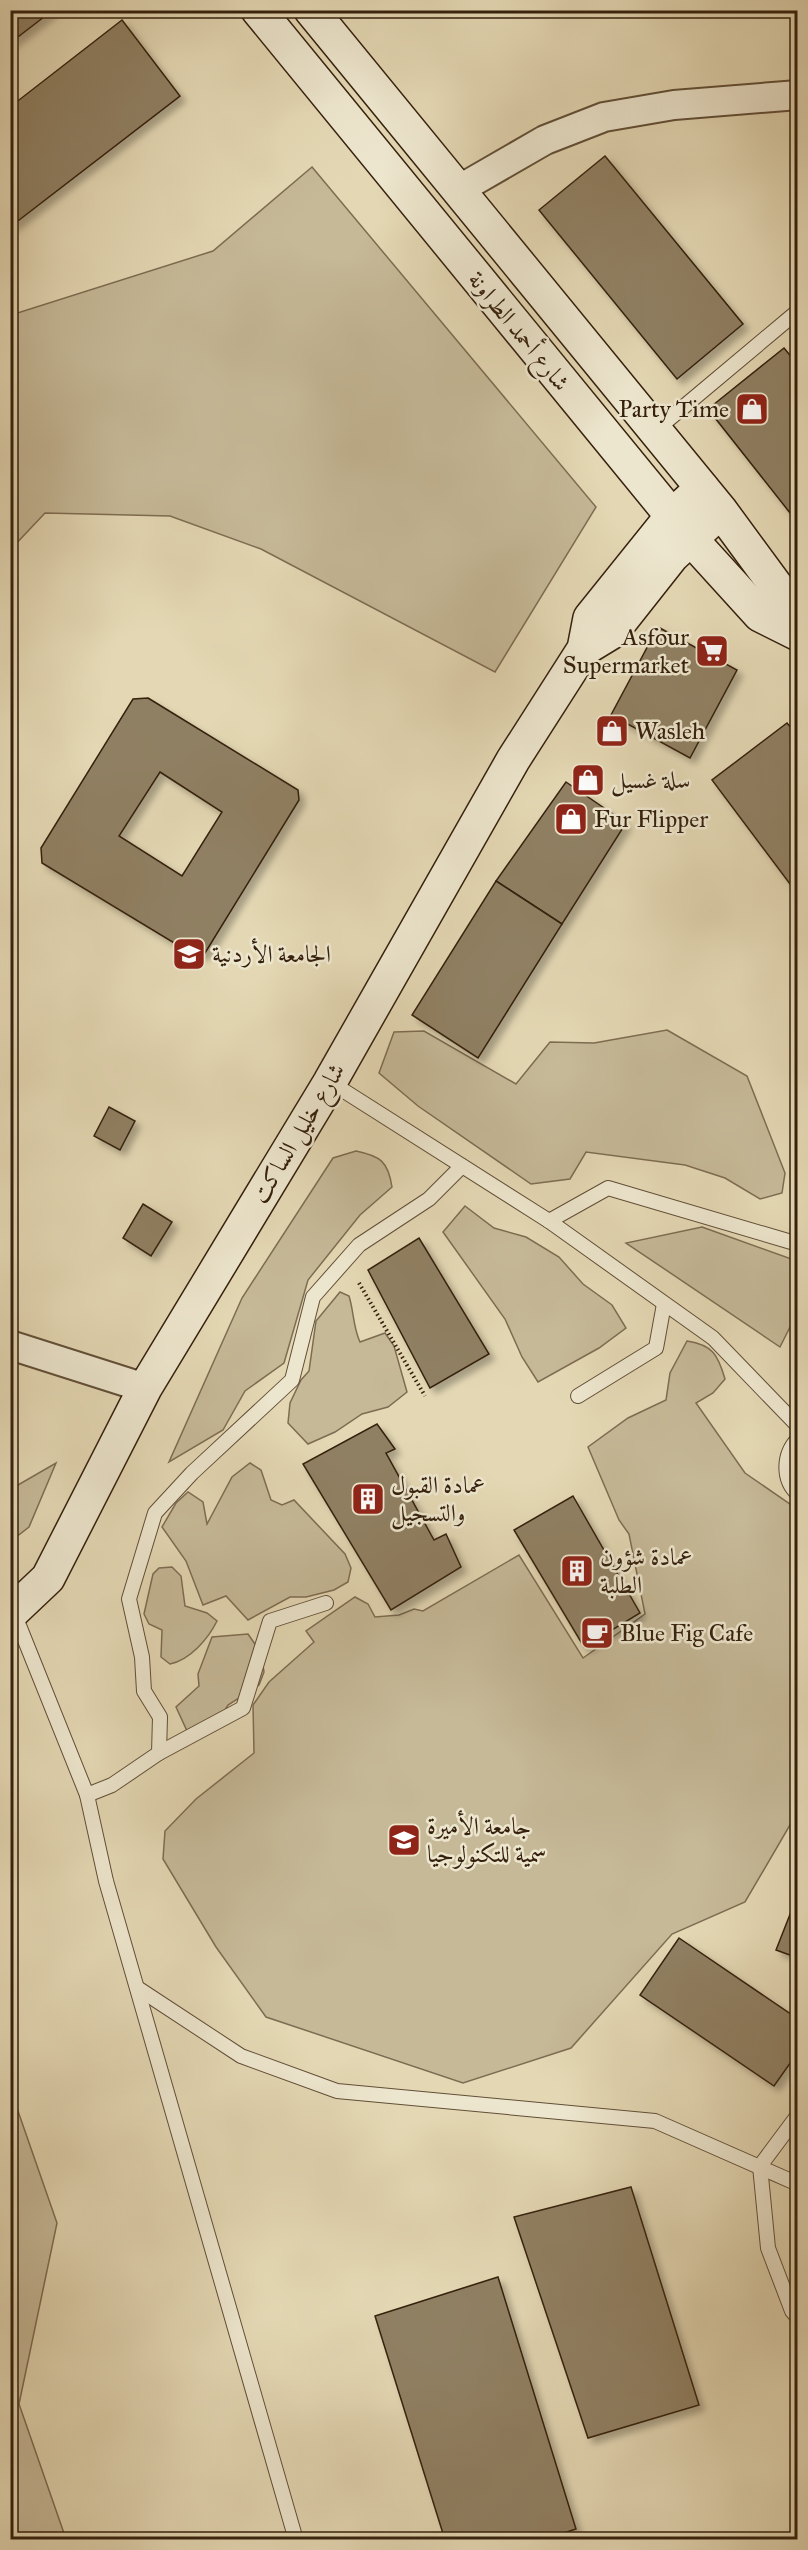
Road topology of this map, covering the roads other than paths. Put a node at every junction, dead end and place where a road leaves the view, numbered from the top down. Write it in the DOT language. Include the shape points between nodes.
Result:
graph roads {
  1 [pos="258,10"];
  2 [pos="311,10"];
  3 [pos="798,95"];
  4 [pos="460,189"];
  5 [pos="798,311"];
  6 [pos="656,429"];
  7 [pos="712,500"];
  8 [pos="681,527"];
  9 [pos="798,628"];
  10 [pos="798,634"];
  11 [pos="330,1082"];
  12 [pos="462,1167"];
  13 [pos="549,1221"];
  14 [pos="798,1244"];
  15 [pos="664,1304"];
  16 [pos="10,1345"];
  17 [pos="146,1388"];
  18 [pos="578,1396"];
  19 [pos="798,1426"];
  20 [pos="798,1439"];
  21 [pos="798,1494"];
  22 [pos="326,1603"];
  23 [pos="12,1613"];
  24 [pos="159,1753"];
  25 [pos="87,1795"];
  26 [pos="139,1989"];
  27 [pos="798,2115"];
  28 [pos="760,2166"];
  29 [pos="798,2184"];
  30 [pos="798,2318"];
  31 [pos="296,2540"];
  1 -- 8 [label="street, شارع أحمد الطراونة"];
  2 -- 4 [label="street, شارع أحمد الطراونة"];
  3 -- 4 [label="street" via="674,105 604,117 545,140"];
  4 -- 6 [label="street, شارع أحمد الطراونة"];
  5 -- 6 [label="lane"];
  6 -- 7 [label="street, شارع أحمد الطراونة"];
  7 -- 8 [label="street, شارع خليل الساكت"];
  7 -- 9 [label="street, شارع أحمد الطراونة" via="779,590"];
  8 -- 10 [label="street, شارع أحمد الطراونة" via="760,615"];
  8 -- 11 [label="street, شارع خليل الساكت" via="590,618 584,649 513,760"];
  11 -- 12 [label="lane"];
  11 -- 17 [label="street, شارع خليل الساكت"];
  12 -- 13 [label="lane"];
  12 -- 24 [label="lane" via="429,1199 359,1245 345,1260 313,1297 292,1380 155,1513 129,1599 142,1657 144,1691 160,1717"];
  13 -- 14 [label="lane" via="608,1188"];
  13 -- 15 [label="lane"];
  15 -- 18 [label="lane" via="656,1348"];
  15 -- 19 [label="lane" via="713,1338"];
  16 -- 17 [label="street"];
  17 -- 23 [label="street, شارع خليل الساكت" via="48,1578"];
  20 -- 21 [label="lane" via="788,1453 786,1465 787,1478"];
  22 -- 24 [label="lane" via="270,1621 243,1708"];
  23 -- 25 [label="lane"];
  24 -- 25 [label="lane" via="112,1785"];
  25 -- 26 [label="lane" via="106,1881"];
  26 -- 28 [label="lane" via="242,2056 337,2091 655,2121"];
  26 -- 31 [label="lane"];
  27 -- 28 [label="lane"];
  28 -- 29 [label="lane"];
  28 -- 30 [label="lane" via="768,2248"];
}
